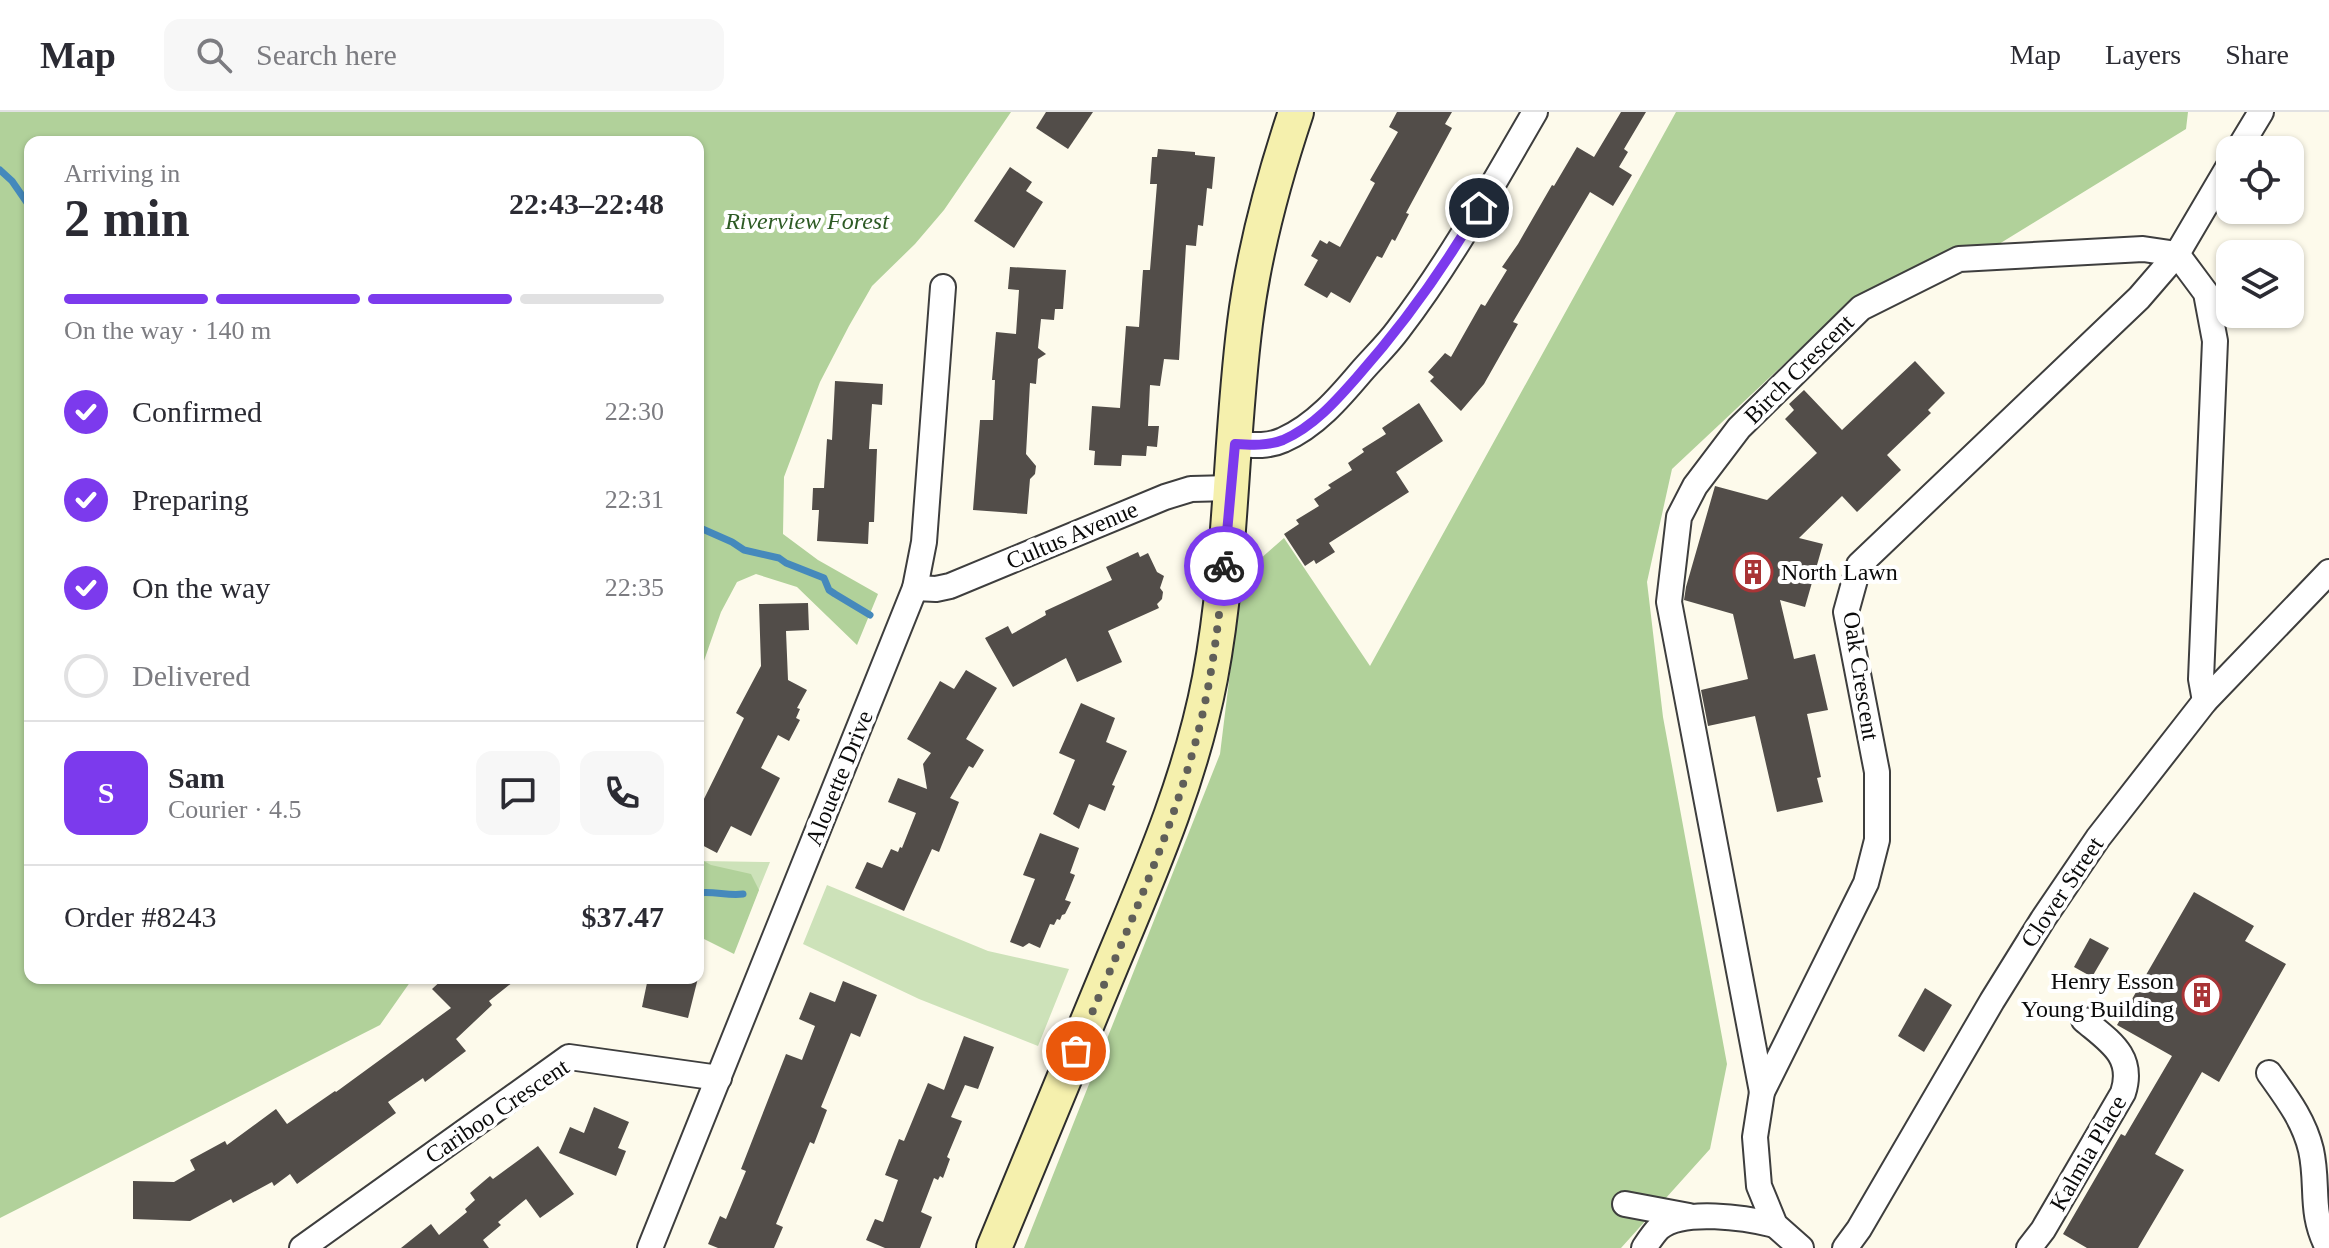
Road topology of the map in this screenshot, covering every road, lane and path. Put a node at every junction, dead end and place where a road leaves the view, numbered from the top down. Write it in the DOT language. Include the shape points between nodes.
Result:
graph roads {
  1 [pos="1296,112"];
  2 [pos="1535,112"];
  3 [pos="2261,112"];
  4 [pos="2246,136"];
  5 [pos="2216,188"];
  6 [pos="2177,254"];
  7 [pos="943,287"];
  8 [pos="1235,444"];
  9 [pos="1231,488"];
  10 [pos="2329,572"];
  11 [pos="915,588"];
  12 [pos="2205,701"];
  13 [pos="2084,1020"];
  14 [pos="2269,1073"];
  15 [pos="719,1078"];
  16 [pos="1762,1092"];
  17 [pos="1625,1204"];
  18 [pos="1689,1216"];
  19 [pos="1775,1225"];
  20 [pos="302,1248"];
  21 [pos="650,1248"];
  22 [pos="994,1248"];
  23 [pos="1644,1248"];
  24 [pos="1801,1248"];
  25 [pos="1845,1248"];
  26 [pos="2029,1248"];
  27 [pos="2328,1248"];
  1 -- 8 [label="street" via="1256,255"];
  2 -- 8 [label="street" via="1465,232 1397,332 1348,387 1307,426 1282,440"];
  3 -- 4 [label="street"];
  5 -- 6 [label="street, Oak Crescent"];
  6 -- 12 [label="street" via="2206,293 2215,341 2201,679"];
  6 -- 16 [label="street, Oak Crescent" via="2139,298 1859,565 1846,612 1877,772 1877,840 1866,883"];
  6 -- 16 [label="street, Birch Crescent" via="2143,249 1959,259 1861,308 1739,428 1695,486 1679,517 1669,602"];
  7 -- 11 [label="street, Alouette Drive" via="924,542"];
  8 -- 9 [label="street"];
  9 -- 11 [label="street, Cultus Avenue" via="1191,489 1165,497 950,586"];
  9 -- 22 [label="street" via="1211,675 1192,756 1158,855"];
  10 -- 12 [label="street, Clover Street"];
  11 -- 15 [label="street, Alouette Drive"];
  12 -- 25 [label="street, Clover Street" via="2098,838 2043,919"];
  13 -- 26 [label="street, Kalmia Place" via="2116,1047 2127,1082"];
  14 -- 27 [label="street" via="2306,1130 2315,1208"];
  15 -- 20 [label="street, Cariboo Crescent" via="569,1057"];
  15 -- 21 [label="street, Alouette Drive"];
  16 -- 19 [label="street, Oak Crescent" via="1755,1137 1759,1186"];
  17 -- 18 [label="street"];
  18 -- 19 [label="street"];
  18 -- 23 [label="street" via="1660,1227"];
  19 -- 24 [label="street, Oak Crescent"];
}
